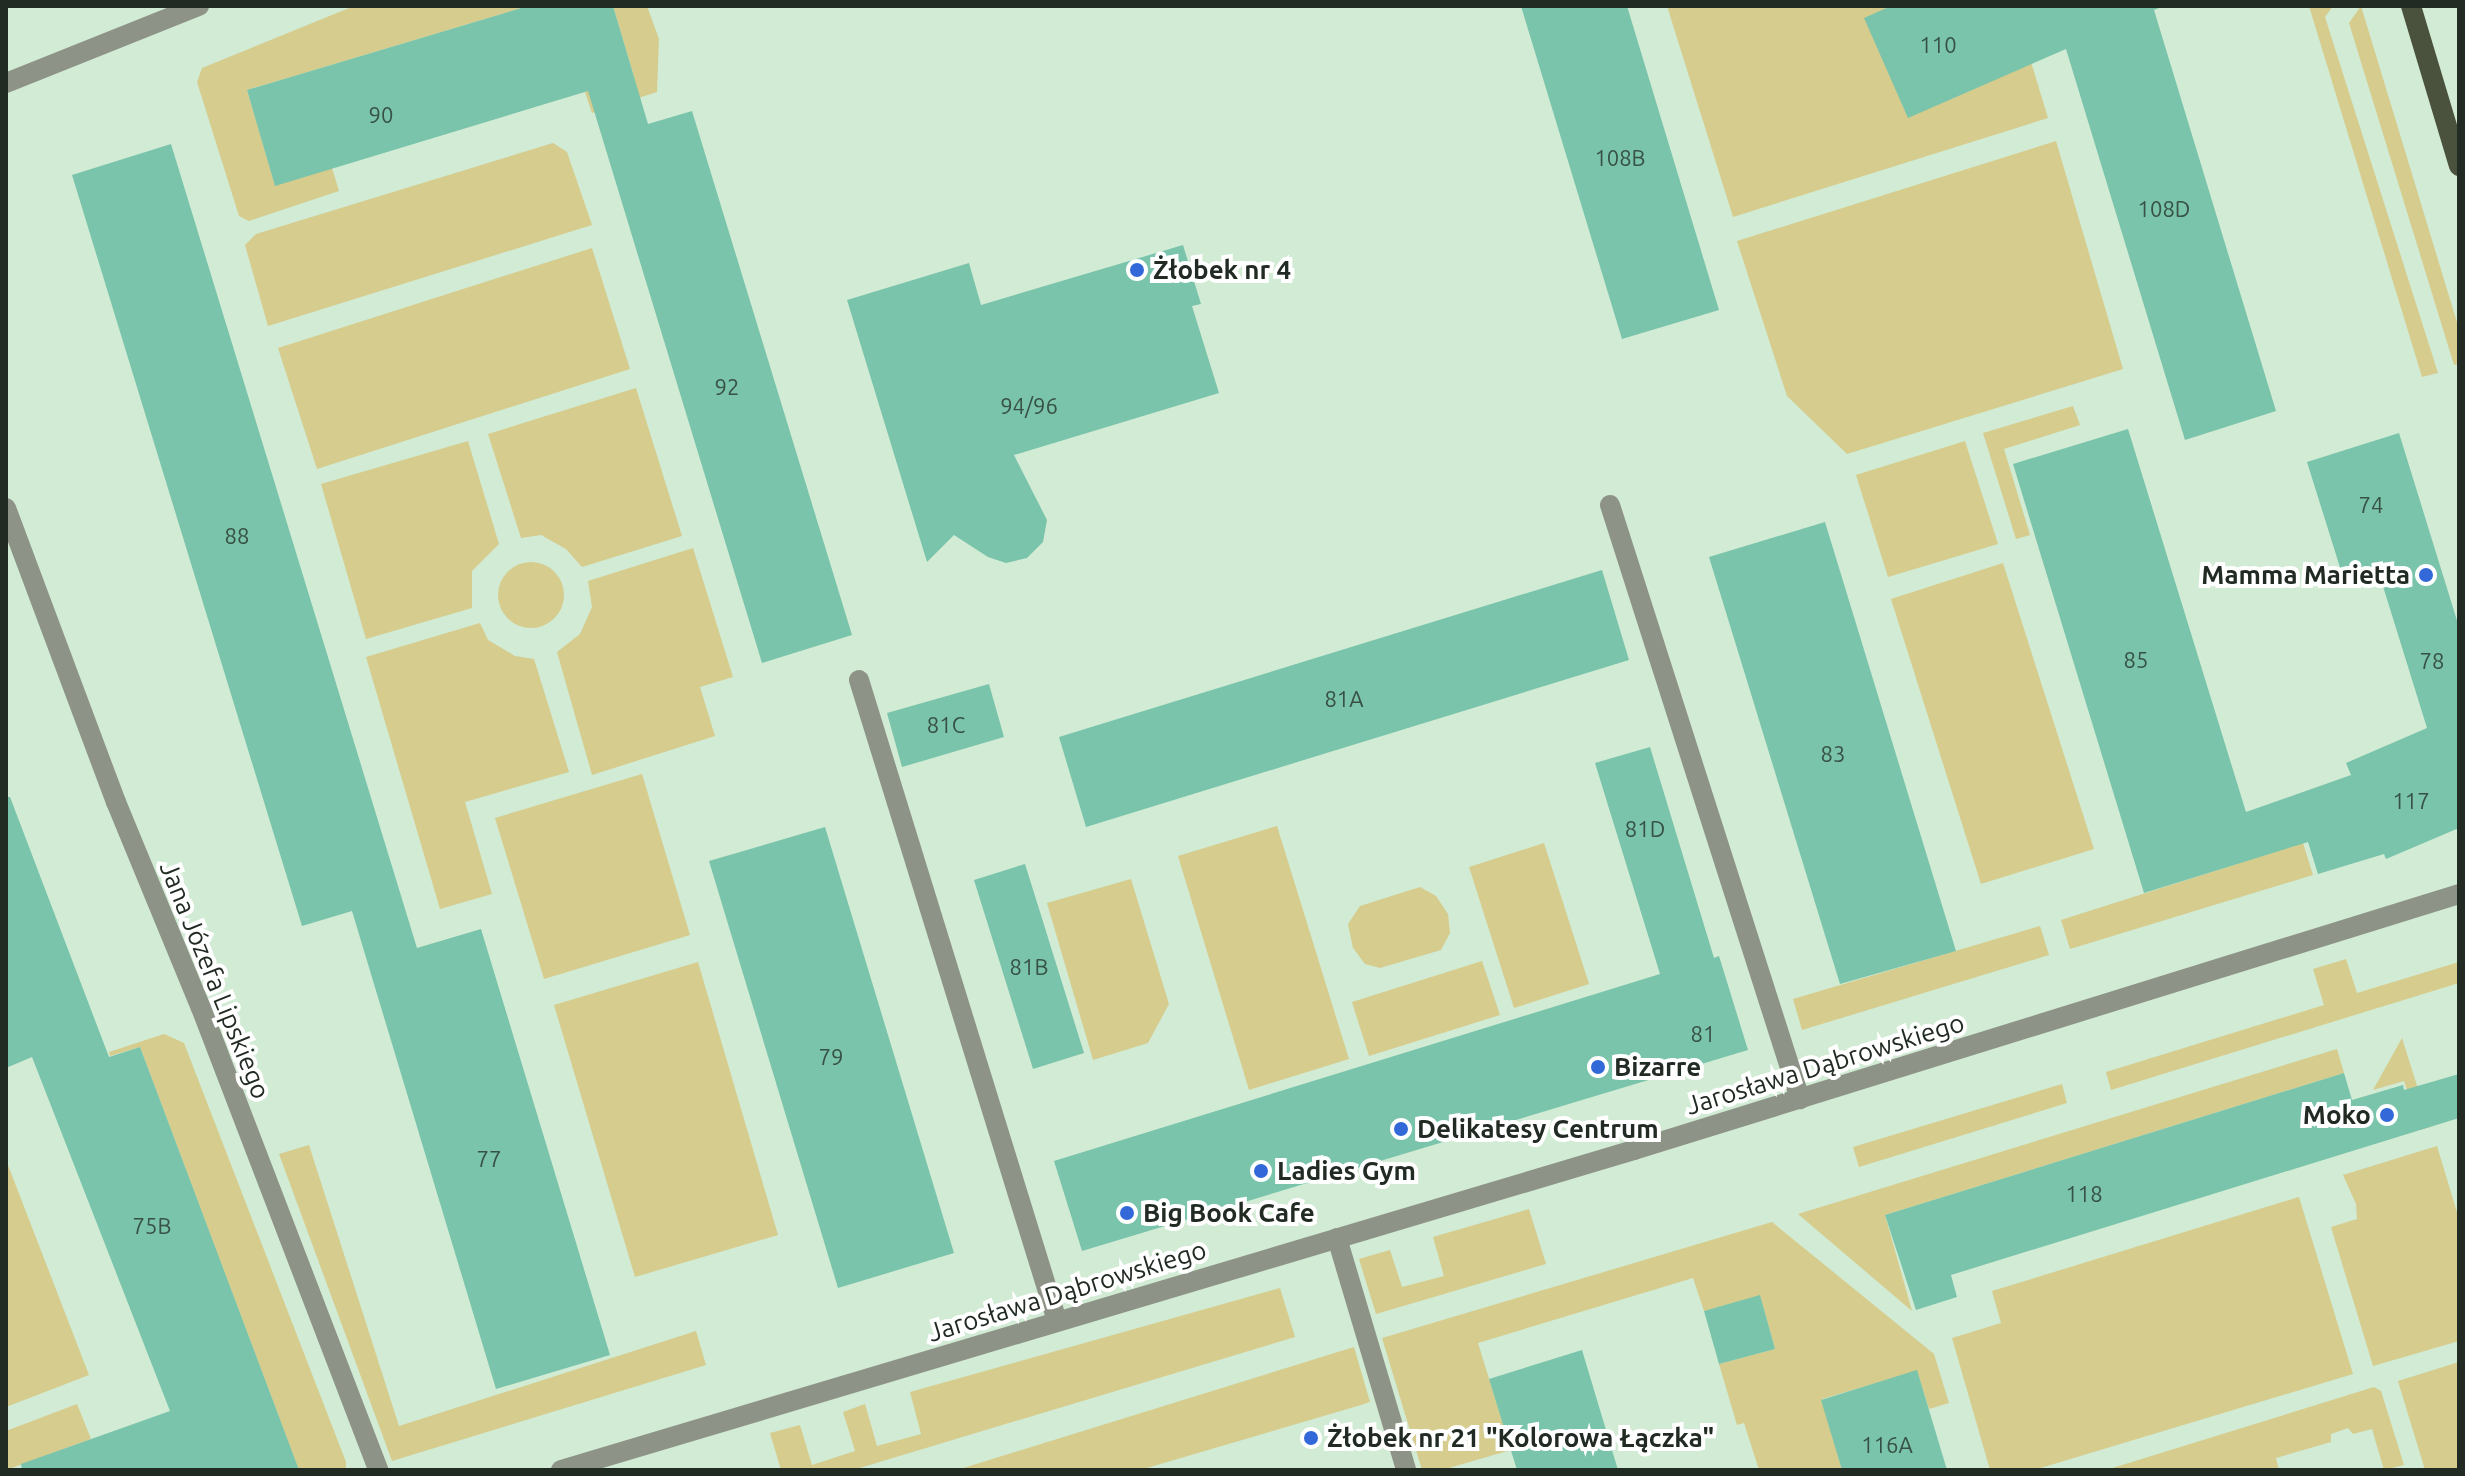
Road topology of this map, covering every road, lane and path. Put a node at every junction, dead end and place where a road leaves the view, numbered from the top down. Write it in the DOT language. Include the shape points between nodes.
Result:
graph roads {
  1 [pos="199,6"];
  2 [pos="2411,6"];
  3 [pos="6,83"];
  4 [pos="2459,166"];
  5 [pos="1610,505"];
  6 [pos="6,508"];
  7 [pos="859,680"];
  8 [pos="2459,894"];
  9 [pos="1800,1099"];
  10 [pos="1337,1238"];
  11 [pos="1057,1321"];
  12 [pos="378,1470"];
  13 [pos="561,1470"];
  14 [pos="1406,1470"];
  1 -- 3 [label="street"];
  2 -- 4 [label="main road"];
  5 -- 9 [label="street"];
  6 -- 12 [label="street, Jana Józefa Lipskiego"];
  7 -- 11 [label="street"];
  8 -- 9 [label="street, Jarosława Dąbrowskiego"];
  9 -- 10 [label="street, Jarosława Dąbrowskiego"];
  10 -- 11 [label="street, Jarosława Dąbrowskiego"];
  10 -- 14 [label="street"];
  11 -- 13 [label="street, Jarosława Dąbrowskiego"];
}
